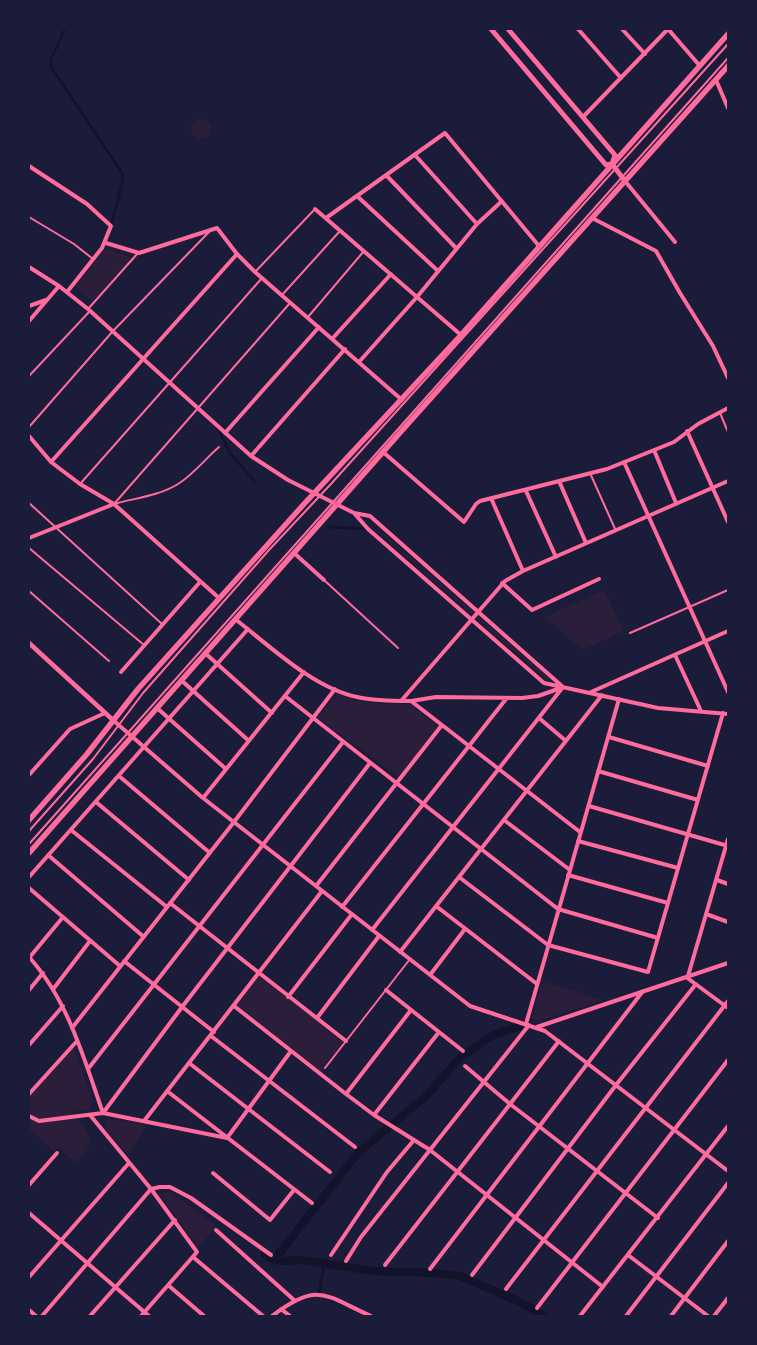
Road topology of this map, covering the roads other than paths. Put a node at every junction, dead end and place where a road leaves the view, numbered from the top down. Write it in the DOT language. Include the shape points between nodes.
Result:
graph roads {
  1 [pos="491,29"];
  2 [pos="508,29"];
  3 [pos="578,29"];
  4 [pos="622,29"];
  5 [pos="668,29"];
  6 [pos="728,34"];
  7 [pos="728,44"];
  8 [pos="645,54"];
  9 [pos="728,58"];
  10 [pos="700,66"];
  11 [pos="728,66"];
  12 [pos="621,78"];
  13 [pos="716,80"];
  14 [pos="728,108"];
  15 [pos="583,117"];
  16 [pos="415,155"];
  17 [pos="29,166"];
  18 [pos="614,167"];
  19 [pos="387,176"];
  20 [pos="624,179"];
  21 [pos="357,196"];
  22 [pos="502,201"];
  23 [pos="315,209"];
  24 [pos="29,217"];
  25 [pos="326,218"];
  26 [pos="592,218"];
  27 [pos="477,224"];
  28 [pos="211,230"];
  29 [pos="340,231"];
  30 [pos="675,242"];
  31 [pos="106,243"];
  32 [pos="539,246"];
  33 [pos="456,248"];
  34 [pos="364,251"];
  35 [pos="138,253"];
  36 [pos="237,254"];
  37 [pos="93,259"];
  38 [pos="29,267"];
  39 [pos="437,270"];
  40 [pos="256,272"];
  41 [pos="391,274"];
  42 [pos="262,278"];
  43 [pos="60,286"];
  44 [pos="67,292"];
  45 [pos="282,295"];
  46 [pos="416,297"];
  47 [pos="48,299"];
  48 [pos="291,302"];
  49 [pos="29,306"];
  50 [pos="89,310"];
  51 [pos="308,317"];
  52 [pos="29,321"];
  53 [pos="319,327"];
  54 [pos="114,331"];
  55 [pos="461,335"];
  56 [pos="332,339"];
  57 [pos="345,350"];
  58 [pos="143,360"];
  59 [pos="359,362"];
  60 [pos="29,376"];
  61 [pos="728,378"];
  62 [pos="168,383"];
  63 [pos="402,400"];
  64 [pos="728,408"];
  65 [pos="198,409"];
  66 [pos="720,413"];
  67 [pos="29,427"];
  68 [pos="687,431"];
  69 [pos="728,432"];
  70 [pos="224,433"];
  71 [pos="29,436"];
  72 [pos="219,447"];
  73 [pos="654,450"];
  74 [pos="384,452"];
  75 [pos="251,456"];
  76 [pos="52,462"];
  77 [pos="624,462"];
  78 [pos="590,474"];
  79 [pos="559,481"];
  80 [pos="728,481"];
  81 [pos="80,484"];
  82 [pos="713,488"];
  83 [pos="526,490"];
  84 [pos="317,494"];
  85 [pos="491,498"];
  86 [pos="29,503"];
  87 [pos="334,503"];
  88 [pos="114,504"];
  89 [pos="676,504"];
  90 [pos="354,513"];
  91 [pos="648,516"];
  92 [pos="728,522"];
  93 [pos="56,528"];
  94 [pos="616,530"];
  95 [pos="29,538"];
  96 [pos="586,544"];
  97 [pos="29,548"];
  98 [pos="294,553"];
  99 [pos="556,557"];
  100 [pos="523,572"];
  101 [pos="599,579"];
  102 [pos="324,580"];
  103 [pos="200,582"];
  104 [pos="502,583"];
  105 [pos="728,590"];
  106 [pos="29,591"];
  107 [pos="219,598"];
  108 [pos="690,607"];
  109 [pos="478,612"];
  110 [pos="236,619"];
  111 [pos="470,620"];
  112 [pos="162,624"];
  113 [pos="248,629"];
  114 [pos="728,631"];
  115 [pos="630,634"];
  116 [pos="706,640"];
  117 [pos="29,644"];
  118 [pos="144,645"];
  119 [pos="398,648"];
  120 [pos="206,653"];
  121 [pos="675,655"];
  122 [pos="109,661"];
  123 [pos="218,664"];
  124 [pos="120,672"];
  125 [pos="304,672"];
  126 [pos="181,680"];
  127 [pos="563,687"];
  128 [pos="335,689"];
  129 [pos="194,691"];
  130 [pos="590,692"];
  131 [pos="728,692"];
  132 [pos="285,696"];
  133 [pos="602,696"];
  134 [pos="506,699"];
  135 [pos="619,700"];
  136 [pos="400,701"];
  137 [pos="411,701"];
  138 [pos="157,708"];
  139 [pos="701,711"];
  140 [pos="105,713"];
  141 [pos="272,713"];
  142 [pos="723,713"];
  143 [pos="728,714"];
  144 [pos="539,718"];
  145 [pos="170,719"];
  146 [pos="313,719"];
  147 [pos="114,721"];
  148 [pos="442,725"];
  149 [pos="119,726"];
  150 [pos="129,734"];
  151 [pos="609,737"];
  152 [pos="249,741"];
  153 [pos="566,741"];
  154 [pos="343,742"];
  155 [pos="468,746"];
  156 [pos="144,747"];
  157 [pos="370,763"];
  158 [pos="708,766"];
  159 [pos="226,769"];
  160 [pos="498,769"];
  161 [pos="598,771"];
  162 [pos="29,775"];
  163 [pos="119,776"];
  164 [pos="396,783"];
  165 [pos="526,791"];
  166 [pos="203,798"];
  167 [pos="698,800"];
  168 [pos="96,802"];
  169 [pos="422,804"];
  170 [pos="589,806"];
  171 [pos="29,820"];
  172 [pos="504,820"];
  173 [pos="234,822"];
  174 [pos="452,827"];
  175 [pos="71,830"];
  176 [pos="29,831"];
  177 [pos="580,832"];
  178 [pos="688,835"];
  179 [pos="728,840"];
  180 [pos="578,841"];
  181 [pos="29,844"];
  182 [pos="263,844"];
  183 [pos="727,846"];
  184 [pos="481,850"];
  185 [pos="29,853"];
  186 [pos="210,853"];
  187 [pos="48,855"];
  188 [pos="291,866"];
  189 [pos="678,868"];
  190 [pos="570,870"];
  191 [pos="568,875"];
  192 [pos="29,877"];
  193 [pos="459,878"];
  194 [pos="189,880"];
  195 [pos="716,880"];
  196 [pos="728,884"];
  197 [pos="316,886"];
  198 [pos="29,888"];
  199 [pos="322,891"];
  200 [pos="170,903"];
  201 [pos="668,904"];
  202 [pos="436,906"];
  203 [pos="167,907"];
  204 [pos="342,907"];
  205 [pos="558,909"];
  206 [pos="352,914"];
  207 [pos="706,914"];
  208 [pos="62,918"];
  209 [pos="728,922"];
  210 [pos="200,927"];
  211 [pos="465,929"];
  212 [pos="372,930"];
  213 [pos="380,936"];
  214 [pos="144,937"];
  215 [pos="658,938"];
  216 [pos="90,941"];
  217 [pos="548,945"];
  218 [pos="228,949"];
  219 [pos="400,952"];
  220 [pos="29,957"];
  221 [pos="410,959"];
  222 [pos="124,961"];
  223 [pos="728,963"];
  224 [pos="120,966"];
  225 [pos="43,973"];
  226 [pos="259,973"];
  227 [pos="430,975"];
  228 [pos="687,977"];
  229 [pos="537,984"];
  230 [pos="696,984"];
  231 [pos="153,985"];
  232 [pos="54,988"];
  233 [pos="29,990"];
  234 [pos="386,990"];
  235 [pos="643,991"];
  236 [pos="288,996"];
  237 [pos="728,1001"];
  238 [pos="63,1006"];
  239 [pos="234,1006"];
  240 [pos="182,1007"];
  241 [pos="726,1007"];
  242 [pos="411,1010"];
  243 [pos="317,1018"];
  244 [pos="527,1024"];
  245 [pos="537,1027"];
  246 [pos="72,1028"];
  247 [pos="214,1032"];
  248 [pos="439,1032"];
  249 [pos="211,1036"];
  250 [pos="77,1041"];
  251 [pos="346,1041"];
  252 [pos="559,1041"];
  253 [pos="29,1045"];
  254 [pos="292,1051"];
  255 [pos="463,1051"];
  256 [pos="728,1060"];
  257 [pos="188,1063"];
  258 [pos="588,1063"];
  259 [pos="465,1066"];
  260 [pos="325,1068"];
  261 [pos="88,1069"];
  262 [pos="269,1081"];
  263 [pos="484,1082"];
  264 [pos="616,1085"];
  265 [pos="167,1091"];
  266 [pos="29,1094"];
  267 [pos="346,1094"];
  268 [pos="510,1104"];
  269 [pos="645,1108"];
  270 [pos="247,1109"];
  271 [pos="104,1112"];
  272 [pos="90,1115"];
  273 [pos="374,1115"];
  274 [pos="29,1116"];
  275 [pos="144,1122"];
  276 [pos="539,1126"];
  277 [pos="728,1126"];
  278 [pos="674,1130"];
  279 [pos="226,1138"];
  280 [pos="414,1140"];
  281 [pos="355,1147"];
  282 [pos="568,1148"];
  283 [pos="430,1150"];
  284 [pos="56,1153"];
  285 [pos="707,1154"];
  286 [pos="129,1163"];
  287 [pos="596,1171"];
  288 [pos="728,1171"];
  289 [pos="330,1172"];
  290 [pos="457,1172"];
  291 [pos="213,1173"];
  292 [pos="728,1183"];
  293 [pos="29,1185"];
  294 [pos="151,1189"];
  295 [pos="294,1190"];
  296 [pos="625,1193"];
  297 [pos="487,1195"];
  298 [pos="312,1203"];
  299 [pos="29,1214"];
  300 [pos="516,1218"];
  301 [pos="658,1218"];
  302 [pos="175,1220"];
  303 [pos="216,1230"];
  304 [pos="61,1240"];
  305 [pos="544,1240"];
  306 [pos="728,1241"];
  307 [pos="271,1255"];
  308 [pos="331,1255"];
  309 [pos="628,1255"];
  310 [pos="193,1257"];
  311 [pos="346,1261"];
  312 [pos="572,1262"];
  313 [pos="87,1263"];
  314 [pos="385,1265"];
  315 [pos="430,1269"];
  316 [pos="472,1275"];
  317 [pos="29,1277"];
  318 [pos="657,1277"];
  319 [pos="168,1285"];
  320 [pos="115,1287"];
  321 [pos="603,1287"];
  322 [pos="506,1289"];
  323 [pos="684,1298"];
  324 [pos="728,1298"];
  325 [pos="294,1300"];
  326 [pos="537,1308"];
  327 [pos="281,1309"];
  328 [pos="29,1310"];
  329 [pos="144,1312"];
  330 [pos="36,1316"];
  331 [pos="42,1316"];
  332 [pos="90,1316"];
  333 [pos="140,1316"];
  334 [pos="149,1316"];
  335 [pos="204,1316"];
  336 [pos="263,1316"];
  337 [pos="272,1316"];
  338 [pos="290,1316"];
  339 [pos="371,1316"];
  340 [pos="580,1316"];
  341 [pos="626,1316"];
  342 [pos="671,1316"];
  343 [pos="708,1316"];
  344 [pos="714,1316"];
  1 -- 18 [label="main road" via="606,165"];
  2 -- 15 [label="main road"];
  3 -- 12 [label="street"];
  4 -- 8 [label="street"];
  5 -- 8 [label="street"];
  5 -- 10 [label="street"];
  6 -- 10 [label="main road"];
  7 -- 18 [label="lane"];
  8 -- 12 [label="street"];
  9 -- 20 [label="lane"];
  10 -- 18 [label="main road"];
  11 -- 13 [label="main road"];
  12 -- 15 [label="street"];
  13 -- 14 [label="street"];
  13 -- 20 [label="main road"];
  15 -- 18 [label="main road" via="615,155"];
  16 -- 19 [label="street"];
  16 -- 22 [label="street" via="445,133"];
  16 -- 27 [label="street"];
  17 -- 31 [label="street" via="87,204 111,226"];
  18 -- 20 [label="main road"];
  18 -- 32 [label="main road"];
  18 -- 84 [label="lane"];
  19 -- 21 [label="street"];
  19 -- 33 [label="street"];
  20 -- 26 [label="main road"];
  20 -- 30 [label="street"];
  20 -- 87 [label="lane"];
  21 -- 25 [label="street"];
  21 -- 39 [label="street"];
  22 -- 27 [label="street"];
  22 -- 32 [label="street"];
  23 -- 25 [label="street"];
  23 -- 40 [label="lane"];
  24 -- 37 [label="lane"];
  25 -- 29 [label="street"];
  26 -- 61 [label="street" via="656,251 713,346"];
  26 -- 74 [label="main road"];
  27 -- 33 [label="street"];
  28 -- 35 [label="street"];
  28 -- 36 [label="street" via="218,228"];
  28 -- 54 [label="lane"];
  29 -- 34 [label="street"];
  29 -- 45 [label="lane"];
  31 -- 35 [label="street"];
  31 -- 37 [label="street"];
  32 -- 55 [label="main road"];
  33 -- 39 [label="street"];
  34 -- 41 [label="street"];
  34 -- 51 [label="lane"];
  35 -- 50 [label="lane"];
  36 -- 40 [label="street"];
  36 -- 58 [label="street"];
  37 -- 44 [label="street"];
  38 -- 43 [label="street"];
  39 -- 46 [label="street"];
  40 -- 42 [label="street"];
  41 -- 46 [label="street"];
  41 -- 56 [label="street"];
  42 -- 45 [label="street"];
  42 -- 62 [label="lane"];
  43 -- 44 [label="street"];
  43 -- 47 [label="street"];
  44 -- 50 [label="street"];
  45 -- 48 [label="street"];
  46 -- 55 [label="street"];
  46 -- 59 [label="street"];
  47 -- 49 [label="street"];
  47 -- 52 [label="street"];
  48 -- 51 [label="street"];
  48 -- 65 [label="lane"];
  50 -- 54 [label="street"];
  50 -- 60 [label="lane"];
  51 -- 53 [label="street"];
  53 -- 56 [label="street"];
  53 -- 70 [label="street"];
  54 -- 58 [label="street"];
  54 -- 67 [label="lane"];
  55 -- 63 [label="main road"];
  56 -- 57 [label="street"];
  57 -- 59 [label="street"];
  57 -- 75 [label="street"];
  58 -- 62 [label="street"];
  58 -- 76 [label="street"];
  59 -- 63 [label="street"];
  62 -- 65 [label="street"];
  62 -- 81 [label="lane"];
  63 -- 84 [label="main road"];
  64 -- 66 [label="street"];
  65 -- 70 [label="street"];
  65 -- 88 [label="lane"];
  66 -- 68 [label="street"];
  66 -- 69 [label="lane"];
  68 -- 73 [label="street" via="680,438"];
  68 -- 82 [label="street"];
  70 -- 75 [label="street"];
  71 -- 76 [label="street"];
  72 -- 88 [label="lane" via="177,484 159,493"];
  73 -- 77 [label="street"];
  73 -- 89 [label="street"];
  74 -- 85 [label="street" via="464,522 476,504"];
  74 -- 87 [label="main road"];
  75 -- 84 [label="street"];
  76 -- 81 [label="street"];
  77 -- 78 [label="street"];
  77 -- 91 [label="street"];
  78 -- 79 [label="street"];
  78 -- 94 [label="lane"];
  79 -- 83 [label="street"];
  79 -- 96 [label="street"];
  80 -- 82 [label="street"];
  81 -- 88 [label="street"];
  82 -- 89 [label="street"];
  82 -- 92 [label="street"];
  83 -- 85 [label="street"];
  83 -- 99 [label="street"];
  84 -- 87 [label="street"];
  84 -- 107 [label="main road"];
  84 -- 149 [label="lane" via="143,693"];
  85 -- 100 [label="street"];
  86 -- 93 [label="lane"];
  87 -- 90 [label="street"];
  87 -- 98 [label="main road"];
  87 -- 150 [label="lane"];
  88 -- 93 [label="street"];
  88 -- 103 [label="street"];
  89 -- 91 [label="street"];
  90 -- 109 [label="street" via="370,516"];
  90 -- 111 [label="street"];
  91 -- 94 [label="street"];
  91 -- 108 [label="street"];
  93 -- 95 [label="street"];
  93 -- 112 [label="lane"];
  94 -- 96 [label="street"];
  96 -- 99 [label="street"];
  97 -- 118 [label="lane"];
  98 -- 102 [label="street"];
  98 -- 110 [label="main road"];
  99 -- 100 [label="street"];
  100 -- 104 [label="street"];
  101 -- 104 [label="street" via="532,610"];
  102 -- 119 [label="lane"];
  103 -- 107 [label="street"];
  103 -- 112 [label="street"];
  104 -- 109 [label="street"];
  105 -- 108 [label="lane"];
  106 -- 122 [label="lane"];
  107 -- 147 [label="main road" via="138,689"];
  108 -- 115 [label="lane"];
  108 -- 116 [label="street"];
  109 -- 111 [label="street"];
  109 -- 127 [label="street"];
  110 -- 113 [label="street"];
  110 -- 120 [label="main road"];
  111 -- 127 [label="street" via="544,684"];
  111 -- 136 [label="street"];
  112 -- 118 [label="street"];
  113 -- 123 [label="street"];
  113 -- 125 [label="street"];
  114 -- 116 [label="street"];
  116 -- 121 [label="street"];
  116 -- 131 [label="street"];
  117 -- 140 [label="street"];
  118 -- 124 [label="street"];
  120 -- 123 [label="street"];
  120 -- 126 [label="main road"];
  121 -- 130 [label="street"];
  121 -- 139 [label="street"];
  123 -- 129 [label="street"];
  123 -- 141 [label="street"];
  125 -- 128 [label="street"];
  125 -- 132 [label="street"];
  126 -- 129 [label="street"];
  126 -- 138 [label="main road"];
  127 -- 130 [label="street"];
  127 -- 134 [label="street" via="538,696"];
  127 -- 144 [label="street"];
  128 -- 136 [label="street" via="355,697"];
  128 -- 146 [label="street"];
  129 -- 145 [label="street"];
  129 -- 152 [label="street"];
  130 -- 133 [label="street"];
  132 -- 141 [label="street"];
  132 -- 146 [label="street"];
  133 -- 135 [label="street"];
  133 -- 153 [label="street"];
  134 -- 137 [label="street" via="436,697"];
  134 -- 155 [label="street"];
  135 -- 139 [label="street" via="658,708"];
  135 -- 151 [label="street"];
  136 -- 137 [label="street"];
  137 -- 148 [label="street"];
  138 -- 145 [label="street"];
  138 -- 150 [label="main road"];
  139 -- 142 [label="street"];
  140 -- 147 [label="street"];
  140 -- 162 [label="street" via="70,728"];
  141 -- 152 [label="street"];
  142 -- 143 [label="street"];
  142 -- 158 [label="street"];
  144 -- 153 [label="street"];
  144 -- 160 [label="street"];
  145 -- 156 [label="street"];
  145 -- 159 [label="street"];
  146 -- 154 [label="street"];
  146 -- 173 [label="street"];
  147 -- 149 [label="street"];
  147 -- 171 [label="main road"];
  148 -- 155 [label="street"];
  148 -- 164 [label="street"];
  149 -- 150 [label="street"];
  149 -- 176 [label="lane"];
  150 -- 156 [label="street"];
  150 -- 181 [label="lane"];
  150 -- 185 [label="main road"];
  151 -- 158 [label="street"];
  151 -- 161 [label="street"];
  152 -- 159 [label="street"];
  153 -- 165 [label="street"];
  154 -- 157 [label="street"];
  154 -- 182 [label="street"];
  155 -- 160 [label="street"];
  155 -- 169 [label="street"];
  156 -- 163 [label="street"];
  156 -- 166 [label="street"];
  157 -- 164 [label="street"];
  157 -- 188 [label="street"];
  158 -- 167 [label="street"];
  159 -- 166 [label="street"];
  160 -- 165 [label="street"];
  160 -- 174 [label="street"];
  161 -- 167 [label="street"];
  161 -- 170 [label="street"];
  163 -- 168 [label="street"];
  163 -- 186 [label="street"];
  164 -- 169 [label="street"];
  164 -- 197 [label="street"];
  165 -- 172 [label="street"];
  165 -- 177 [label="street"];
  166 -- 173 [label="street"];
  167 -- 178 [label="street"];
  168 -- 175 [label="street"];
  168 -- 194 [label="street"];
  169 -- 174 [label="street"];
  169 -- 204 [label="street"];
  170 -- 177 [label="street"];
  170 -- 178 [label="street"];
  172 -- 184 [label="street"];
  172 -- 190 [label="street"];
  173 -- 182 [label="street"];
  173 -- 186 [label="street"];
  174 -- 184 [label="street"];
  174 -- 212 [label="street"];
  175 -- 187 [label="street"];
  175 -- 203 [label="street"];
  177 -- 180 [label="street"];
  178 -- 183 [label="street"];
  178 -- 189 [label="street"];
  179 -- 183 [label="street"];
  180 -- 189 [label="street"];
  180 -- 190 [label="street"];
  182 -- 188 [label="street"];
  182 -- 210 [label="street"];
  183 -- 195 [label="street"];
  184 -- 193 [label="street"];
  184 -- 205 [label="street"];
  186 -- 194 [label="street"];
  187 -- 192 [label="street"];
  187 -- 214 [label="street"];
  188 -- 197 [label="street"];
  188 -- 218 [label="street"];
  189 -- 201 [label="street"];
  190 -- 191 [label="street"];
  191 -- 201 [label="street"];
  191 -- 205 [label="street"];
  193 -- 202 [label="street"];
  193 -- 217 [label="street"];
  194 -- 200 [label="street"];
  195 -- 196 [label="street"];
  195 -- 207 [label="street"];
  197 -- 199 [label="street"];
  198 -- 208 [label="street"];
  199 -- 204 [label="street"];
  199 -- 226 [label="street"];
  200 -- 203 [label="street"];
  200 -- 210 [label="street"];
  201 -- 215 [label="street"];
  202 -- 211 [label="street"];
  202 -- 219 [label="street"];
  203 -- 214 [label="street"];
  204 -- 206 [label="street"];
  205 -- 215 [label="street"];
  205 -- 217 [label="street"];
  206 -- 212 [label="street"];
  206 -- 236 [label="street"];
  207 -- 209 [label="street"];
  207 -- 228 [label="street"];
  208 -- 216 [label="street"];
  208 -- 220 [label="street"];
  210 -- 218 [label="street"];
  210 -- 231 [label="street"];
  211 -- 227 [label="street"];
  211 -- 229 [label="street"];
  212 -- 213 [label="street"];
  213 -- 219 [label="street"];
  213 -- 243 [label="street"];
  214 -- 222 [label="street"];
  215 -- 217 [label="street" via="648,972"];
  216 -- 224 [label="street"];
  216 -- 232 [label="street"];
  217 -- 229 [label="street"];
  218 -- 226 [label="street"];
  218 -- 240 [label="street"];
  219 -- 221 [label="street"];
  220 -- 225 [label="street"];
  221 -- 227 [label="street"];
  221 -- 234 [label="lane"];
  222 -- 224 [label="street"];
  222 -- 231 [label="street"];
  223 -- 228 [label="street"];
  224 -- 246 [label="street"];
  225 -- 232 [label="street"];
  225 -- 233 [label="street"];
  226 -- 236 [label="street"];
  226 -- 239 [label="street"];
  227 -- 244 [label="street" via="470,1006"];
  228 -- 230 [label="street"];
  228 -- 235 [label="street"];
  229 -- 244 [label="street"];
  230 -- 241 [label="street"];
  230 -- 264 [label="street"];
  231 -- 240 [label="street"];
  231 -- 261 [label="street"];
  232 -- 238 [label="street"];
  234 -- 242 [label="street"];
  234 -- 251 [label="lane"];
  235 -- 245 [label="street"];
  235 -- 258 [label="street"];
  236 -- 243 [label="street"];
  237 -- 241 [label="street"];
  238 -- 246 [label="street"];
  238 -- 253 [label="street"];
  239 -- 247 [label="street"];
  239 -- 254 [label="street"];
  240 -- 247 [label="street"];
  240 -- 271 [label="street"];
  241 -- 269 [label="street"];
  242 -- 248 [label="street"];
  242 -- 267 [label="street"];
  243 -- 251 [label="street"];
  244 -- 245 [label="street"];
  244 -- 263 [label="street"];
  245 -- 252 [label="street"];
  246 -- 250 [label="street"];
  247 -- 249 [label="street"];
  248 -- 255 [label="street"];
  248 -- 273 [label="street"];
  249 -- 257 [label="street"];
  249 -- 262 [label="street"];
  250 -- 261 [label="street"];
  250 -- 266 [label="street"];
  251 -- 260 [label="lane"];
  252 -- 258 [label="street"];
  252 -- 268 [label="street"];
  254 -- 262 [label="street"];
  254 -- 267 [label="street"];
  256 -- 278 [label="street"];
  257 -- 265 [label="street"];
  257 -- 270 [label="street"];
  258 -- 264 [label="street"];
  258 -- 276 [label="street"];
  259 -- 263 [label="street"];
  261 -- 271 [label="street"];
  262 -- 270 [label="street"];
  262 -- 281 [label="street"];
  263 -- 268 [label="street"];
  263 -- 283 [label="street"];
  264 -- 269 [label="street"];
  264 -- 282 [label="street"];
  265 -- 275 [label="street"];
  265 -- 279 [label="street"];
  267 -- 273 [label="street"];
  268 -- 276 [label="street"];
  268 -- 290 [label="street"];
  269 -- 278 [label="street"];
  269 -- 287 [label="street"];
  270 -- 279 [label="street"];
  270 -- 289 [label="street"];
  271 -- 272 [label="street"];
  271 -- 275 [label="street"];
  272 -- 274 [label="street" via="39,1121"];
  272 -- 286 [label="street"];
  273 -- 280 [label="street"];
  275 -- 279 [label="street"];
  276 -- 282 [label="street"];
  276 -- 297 [label="street"];
  277 -- 285 [label="street"];
  278 -- 285 [label="street"];
  278 -- 296 [label="street"];
  279 -- 295 [label="street"];
  280 -- 283 [label="street"];
  280 -- 308 [label="street" via="387,1172"];
  282 -- 287 [label="street"];
  282 -- 300 [label="street"];
  283 -- 290 [label="street"];
  283 -- 311 [label="street" via="361,1237"];
  284 -- 293 [label="street"];
  285 -- 288 [label="street"];
  285 -- 301 [label="street"];
  286 -- 294 [label="street"];
  286 -- 304 [label="street"];
  287 -- 296 [label="street"];
  287 -- 305 [label="street"];
  290 -- 297 [label="street"];
  290 -- 314 [label="street"];
  291 -- 295 [label="street" via="270,1220"];
  292 -- 318 [label="street"];
  294 -- 302 [label="street"];
  294 -- 307 [label="street" via="170,1187 191,1198"];
  294 -- 313 [label="street"];
  295 -- 298 [label="street"];
  296 -- 301 [label="street"];
  296 -- 312 [label="street"];
  297 -- 300 [label="street"];
  297 -- 315 [label="street"];
  299 -- 304 [label="street"];
  300 -- 305 [label="street"];
  300 -- 316 [label="street"];
  301 -- 309 [label="street"];
  302 -- 310 [label="street" via="197,1252"];
  302 -- 320 [label="street"];
  303 -- 325 [label="street"];
  304 -- 313 [label="street"];
  304 -- 317 [label="street"];
  305 -- 312 [label="street"];
  305 -- 322 [label="street"];
  306 -- 323 [label="street"];
  309 -- 318 [label="street"];
  309 -- 321 [label="street"];
  310 -- 319 [label="street"];
  310 -- 336 [label="street"];
  312 -- 321 [label="street"];
  312 -- 326 [label="street"];
  313 -- 320 [label="street"];
  313 -- 331 [label="street"];
  318 -- 323 [label="street"];
  318 -- 341 [label="street"];
  319 -- 329 [label="street"];
  319 -- 335 [label="street"];
  320 -- 329 [label="street"];
  320 -- 332 [label="street"];
  321 -- 340 [label="street"];
  323 -- 342 [label="street"];
  323 -- 343 [label="street"];
  324 -- 344 [label="street"];
  325 -- 327 [label="street"];
  325 -- 339 [label="street" via="319,1294"];
  327 -- 337 [label="street"];
  327 -- 338 [label="street"];
  328 -- 330 [label="street"];
  329 -- 333 [label="street"];
  329 -- 334 [label="street"];
}
